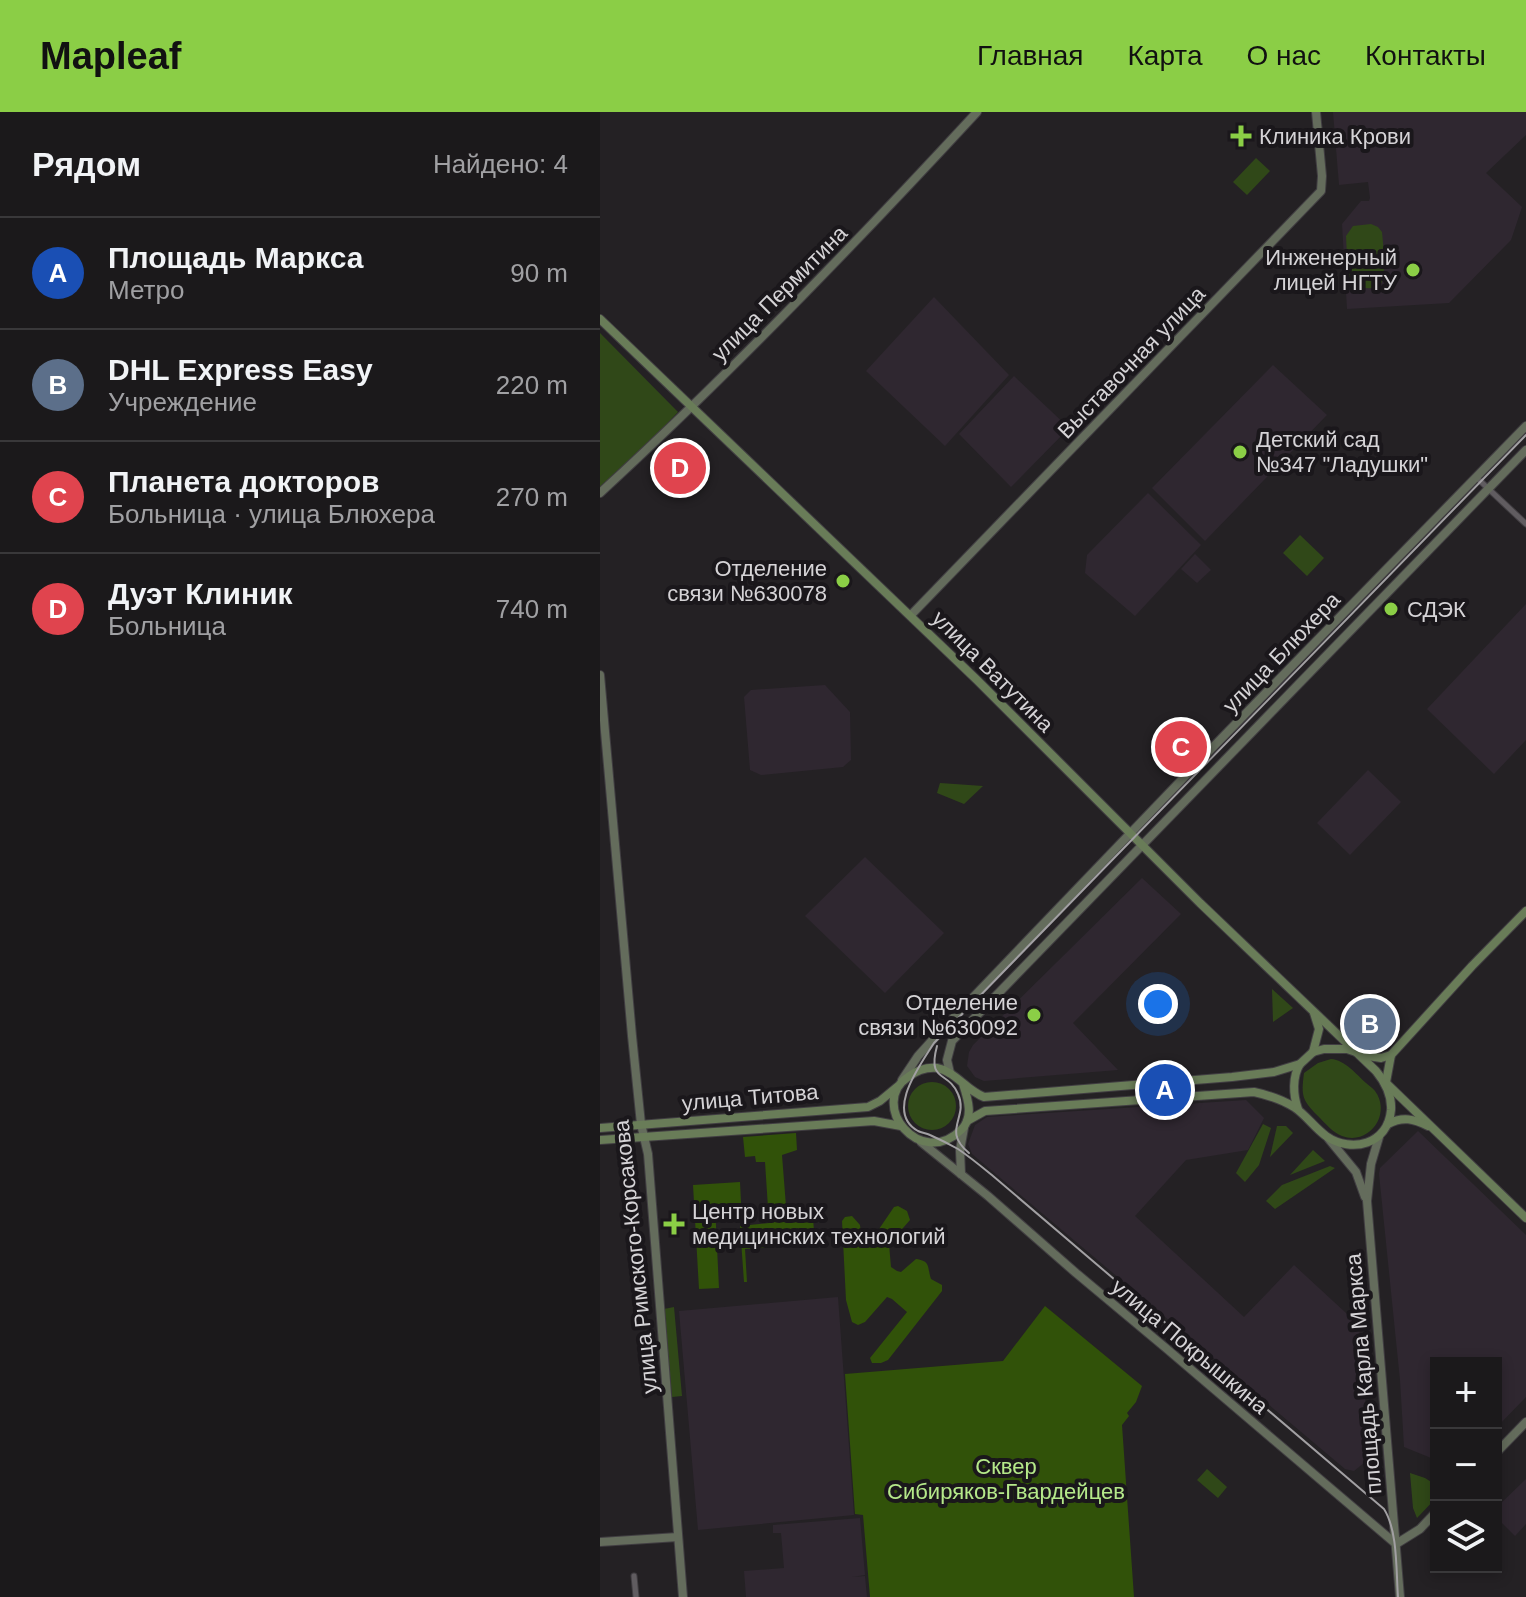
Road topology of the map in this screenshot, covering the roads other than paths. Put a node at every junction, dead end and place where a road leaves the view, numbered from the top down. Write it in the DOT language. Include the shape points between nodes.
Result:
graph roads {
  1 [pos="977,112"];
  2 [pos="1316,112"];
  3 [pos="600,319"];
  4 [pos="692,407"];
  5 [pos="1526,426"];
  6 [pos="1526,450"];
  7 [pos="1476,477"];
  8 [pos="1489,489"];
  9 [pos="600,493"];
  10 [pos="1526,524"];
  11 [pos="911,615"];
  12 [pos="600,675"];
  13 [pos="602,715"];
  14 [pos="1130,834"];
  15 [pos="1142,845"];
  16 [pos="1526,911"];
  17 [pos="1310,1006"];
  18 [pos="1313,1052"];
  19 [pos="1358,1053"];
  20 [pos="1391,1055"];
  21 [pos="1300,1064"];
  22 [pos="950,1073"];
  23 [pos="1386,1082"];
  24 [pos="900,1084"];
  25 [pos="963,1084"];
  26 [pos="1298,1109"];
  27 [pos="641,1124"];
  28 [pos="1388,1124"];
  29 [pos="966,1125"];
  30 [pos="901,1126"];
  31 [pos="600,1128"];
  32 [pos="1433,1128"];
  33 [pos="644,1137"];
  34 [pos="1327,1137"];
  35 [pos="1379,1137"];
  36 [pos="600,1140"];
  37 [pos="921,1142"];
  38 [pos="961,1174"];
  39 [pos="1367,1201"];
  40 [pos="1526,1218"];
  41 [pos="1526,1422"];
  42 [pos="1502,1447"];
  43 [pos="1430,1518"];
  44 [pos="678,1537"];
  45 [pos="600,1542"];
  46 [pos="1396,1544"];
  47 [pos="634,1576"];
  48 [pos="636,1597"];
  49 [pos="683,1597"];
  50 [pos="1400,1597"];
  1 -- 4 [label="street, улица Пермитина"];
  2 -- 11 [label="street, Выставочная улица" via="1321,191"];
  3 -- 4 [label="main road, улица Ватутина"];
  4 -- 9 [label="street, улица Пермитина"];
  4 -- 11 [label="main road, улица Ватутина"];
  5 -- 7 [label="street, улица Блюхера"];
  6 -- 8 [label="street, улица Блюхера"];
  7 -- 8 [label="street"];
  7 -- 14 [label="street, улица Блюхера"];
  8 -- 10 [label="street"];
  8 -- 15 [label="street, улица Блюхера"];
  11 -- 14 [label="main road, улица Ватутина"];
  12 -- 13 [label="street, улица Римского-Корсакова"];
  13 -- 27 [label="street, улица Римского-Корсакова"];
  14 -- 15 [label="main road, улица Ватутина"];
  14 -- 24 [label="street, улица Блюхера" via="918,1056"];
  15 -- 17 [label="main road, улица Ватутина"];
  15 -- 22 [label="street, улица Блюхера" via="952,1041"];
  16 -- 20 [label="main road"];
  17 -- 18 [label="main road" via="1319,1029"];
  17 -- 19 [label="main road, улица Ватутина"];
  18 -- 19 [label="main road" via="1335,1048"];
  18 -- 21 [label="main road"];
  19 -- 20 [label="main road"];
  19 -- 23 [label="main road"];
  20 -- 23 [label="main road"];
  21 -- 25 [label="main road" via="1232,1077 984,1097"];
  21 -- 26 [label="main road" via="1293,1092"];
  22 -- 24 [label="main road" via="925,1068"];
  22 -- 25 [label="main road"];
  23 -- 28 [label="main road"];
  23 -- 32 [label="main road"];
  24 -- 27 [label="main road, улица Титова" via="868,1107"];
  24 -- 30 [label="main road" via="894,1109"];
  25 -- 29 [label="main road"];
  26 -- 29 [label="main road, площадь Карла Маркса" via="1254,1092 985,1111"];
  26 -- 34 [label="main road, площадь Карла Маркса"];
  27 -- 31 [label="main road, улица Титова"];
  27 -- 33 [label="street, улица Римского-Корсакова"];
  28 -- 32 [label="main road" via="1409,1119"];
  28 -- 35 [label="main road, площадь Карла Маркса"];
  29 -- 37 [label="main road, площадь Карла Маркса" via="943,1141"];
  29 -- 38 [label="street"];
  30 -- 33 [label="main road, улица Титова" via="874,1121"];
  30 -- 37 [label="main road"];
  32 -- 40 [label="main road"];
  33 -- 36 [label="main road, улица Титова"];
  33 -- 44 [label="street, улица Римского-Корсакова"];
  34 -- 35 [label="main road" via="1362,1144"];
  34 -- 39 [label="street, площадь Карла Маркса" via="1356,1172"];
  35 -- 39 [label="street, площадь Карла Маркса"];
  37 -- 38 [label="street, улица Покрышкина"];
  38 -- 46 [label="street, улица Покрышкина"];
  39 -- 46 [label="street, площадь Карла Маркса"];
  41 -- 42 [label="street"];
  43 -- 46 [label="street"];
  44 -- 45 [label="street"];
  44 -- 49 [label="street, улица Римского-Корсакова"];
  46 -- 50 [label="street, площадь Карла Маркса"];
  47 -- 48 [label="street"];
}
